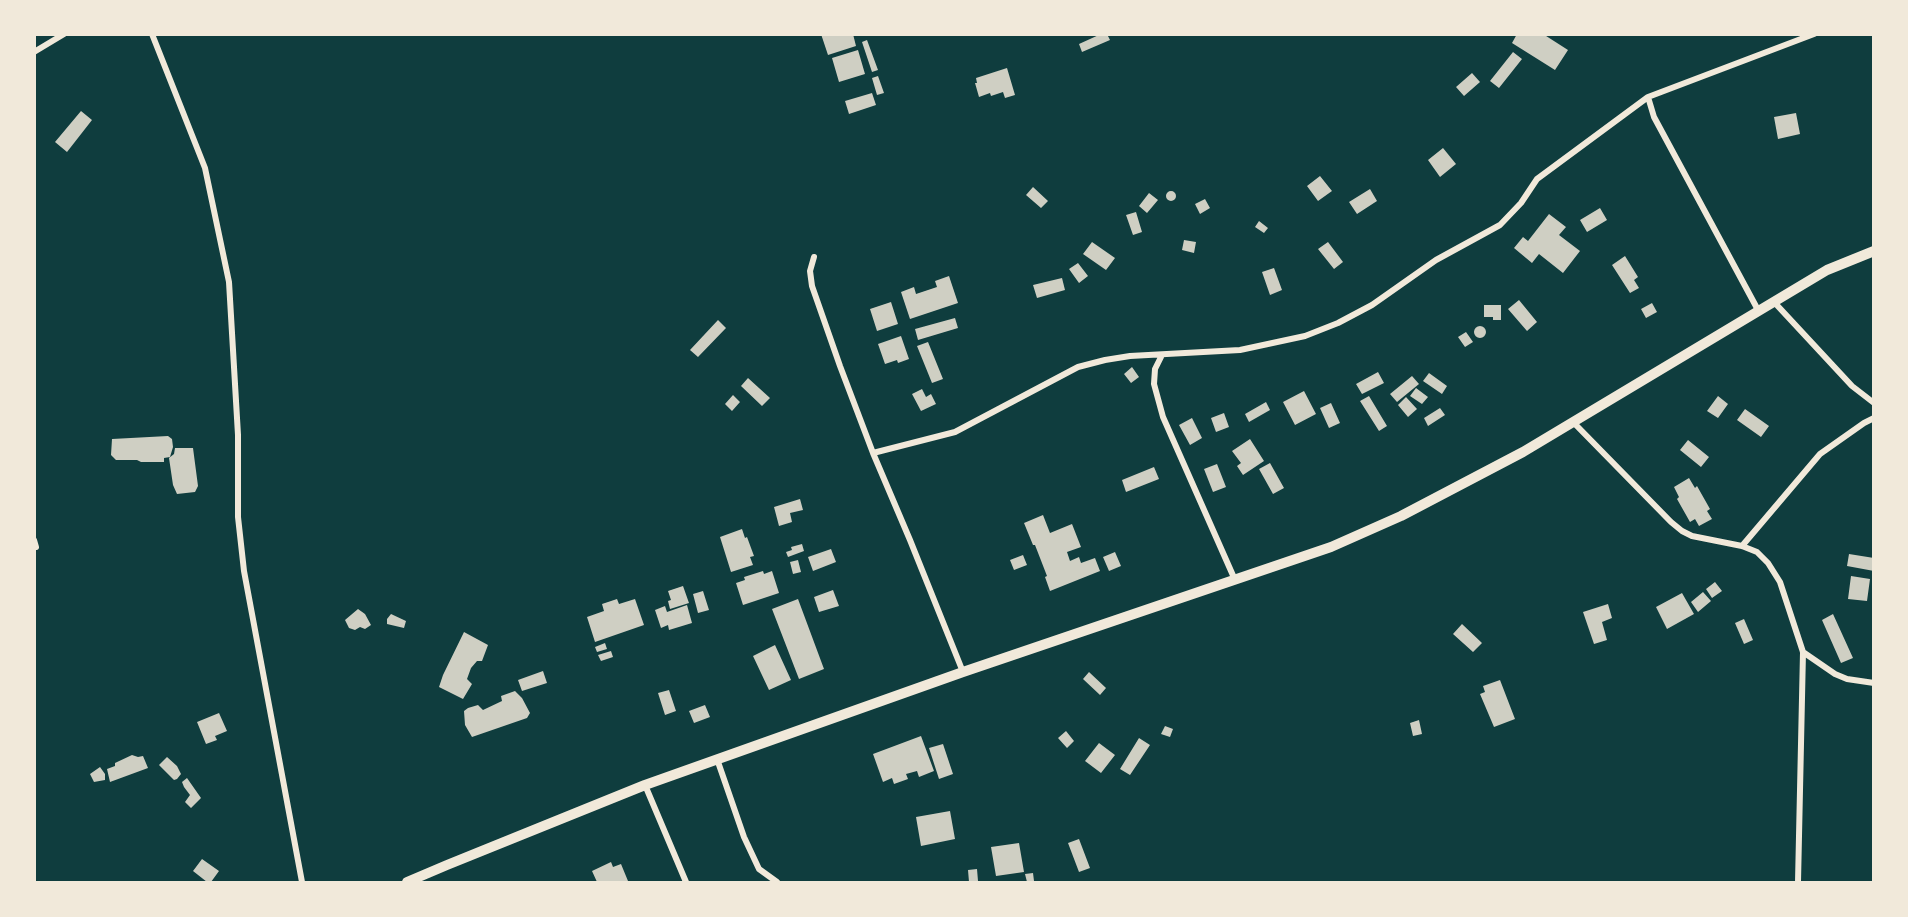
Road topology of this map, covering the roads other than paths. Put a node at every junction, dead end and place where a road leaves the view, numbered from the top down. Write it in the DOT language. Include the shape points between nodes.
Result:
graph roads {
  1 [pos="64,34"];
  2 [pos="152,34"];
  3 [pos="1814,34"];
  4 [pos="34,52"];
  5 [pos="1648,97"];
  6 [pos="1874,251"];
  7 [pos="814,257"];
  8 [pos="1774,302"];
  9 [pos="1758,310"];
  10 [pos="1162,355"];
  11 [pos="1874,403"];
  12 [pos="1874,418"];
  13 [pos="1573,421"];
  14 [pos="873,453"];
  15 [pos="1742,546"];
  16 [pos="1235,581"];
  17 [pos="1803,652"];
  18 [pos="963,672"];
  19 [pos="1874,683"];
  20 [pos="717,759"];
  21 [pos="645,785"];
  22 [pos="302,882"];
  23 [pos="407,882"];
  24 [pos="686,882"];
  25 [pos="777,882"];
  26 [pos="1798,882"];
  1 -- 4 [label="street"];
  2 -- 22 [label="street" via="206,168 229,282 238,435 238,517 244,570"];
  3 -- 5 [label="street"];
  5 -- 9 [label="street" via="1654,117"];
  5 -- 10 [label="street" via="1537,180 1500,225 1436,260 1338,323 1305,336 1240,350"];
  6 -- 8 [label="street" via="1827,270"];
  7 -- 14 [label="street" via="810,271 812,286"];
  8 -- 9 [label="street"];
  8 -- 11 [label="street" via="1852,386"];
  9 -- 13 [label="street"];
  10 -- 14 [label="street" via="1130,356 1078,367 955,432"];
  10 -- 16 [label="street" via="1155,369 1154,384 1163,417"];
  12 -- 15 [label="street" via="1820,454"];
  13 -- 15 [label="street" via="1682,531"];
  13 -- 16 [label="street" via="1401,516 1331,547"];
  14 -- 18 [label="street"];
  15 -- 17 [label="street" via="1757,552 1780,582"];
  16 -- 18 [label="street"];
  17 -- 19 [label="street" via="1835,674"];
  17 -- 26 [label="street"];
  18 -- 20 [label="street"];
  20 -- 21 [label="street"];
  20 -- 25 [label="street" via="759,869"];
  21 -- 23 [label="street"];
  21 -- 24 [label="street"];
}
